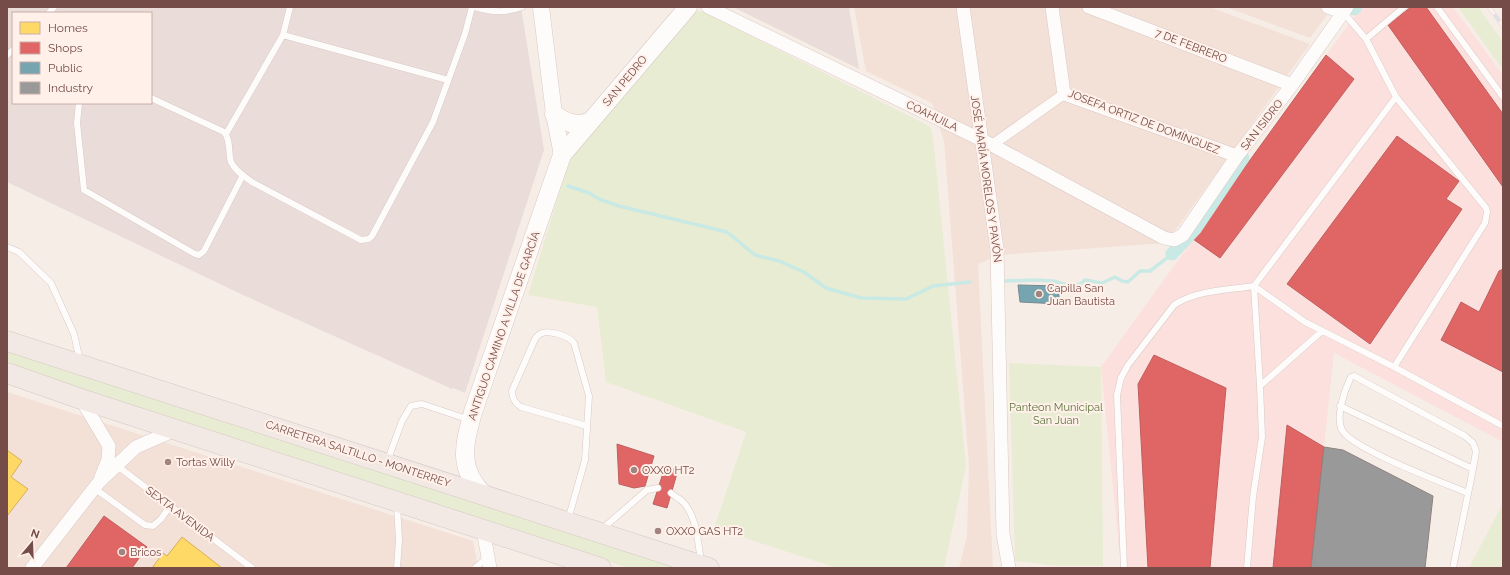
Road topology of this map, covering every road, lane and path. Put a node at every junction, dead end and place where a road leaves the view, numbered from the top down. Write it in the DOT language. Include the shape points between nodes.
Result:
graph roads {
  1 [pos="290,7"];
  2 [pos="472,7"];
  3 [pos="475,7"];
  4 [pos="522,7"];
  5 [pos="542,7"];
  6 [pos="688,7"];
  7 [pos="708,7"];
  8 [pos="963,7"];
  9 [pos="1052,7"];
  10 [pos="1089,7"];
  11 [pos="1328,7"];
  12 [pos="1404,7"];
  13 [pos="1437,7"];
  14 [pos="513,8"];
  15 [pos="1345,10"];
  16 [pos="283,35"];
  17 [pos="1366,39"];
  18 [pos="448,80"];
  19 [pos="1292,85"];
  20 [pos="1064,94"];
  21 [pos="1503,96"];
  22 [pos="1396,97"];
  23 [pos="152,98"];
  24 [pos="79,104"];
  25 [pos="554,114"];
  26 [pos="591,121"];
  27 [pos="226,134"];
  28 [pos="986,143"];
  29 [pos="562,155"];
  30 [pos="1237,156"];
  31 [pos="243,175"];
  32 [pos="1174,240"];
  33 [pos="7,247"];
  34 [pos="1254,286"];
  35 [pos="1322,331"];
  36 [pos="7,340"];
  37 [pos="80,364"];
  38 [pos="1394,367"];
  39 [pos="7,373"];
  40 [pos="1260,386"];
  41 [pos="81,399"];
  42 [pos="1340,406"];
  43 [pos="471,420"];
  44 [pos="587,426"];
  45 [pos="1503,426"];
  46 [pos="175,430"];
  47 [pos="112,463"];
  48 [pos="387,463"];
  49 [pos="1473,469"];
  50 [pos="96,485"];
  51 [pos="658,488"];
  52 [pos="671,493"];
  53 [pos="1468,493"];
  54 [pos="484,495"];
  55 [pos="397,501"];
  56 [pos="170,506"];
  57 [pos="568,522"];
  58 [pos="483,530"];
  59 [pos="599,532"];
  60 [pos="489,563"];
  61 [pos="706,567"];
  62 [pos="32,568"];
  63 [pos="252,568"];
  64 [pos="397,568"];
  65 [pos="475,568"];
  66 [pos="601,568"];
  67 [pos="1009,568"];
  68 [pos="1124,568"];
  69 [pos="1247,568"];
  70 [pos="1453,568"];
  1 -- 16 [label="lane"];
  2 -- 18 [label="lane"];
  3 -- 14 [label="lane" via="503,12"];
  4 -- 14 [label="lane"];
  5 -- 25 [label="street"];
  6 -- 26 [label="main road, SAN PEDRO"];
  7 -- 28 [label="street, COAHUILA"];
  8 -- 28 [label="street, JOSÉ MARÍA MORELOS Y PAVÓN"];
  9 -- 20 [label="street, JOSEFA ORTIZ DE DOMÍNGUEZ"];
  10 -- 19 [label="street, 7 DE FEBRERO"];
  11 -- 15 [label="street"];
  12 -- 17 [label="lane"];
  13 -- 21 [label="lane"];
  15 -- 17 [label="lane"];
  15 -- 19 [label="street, SAN ISIDRO"];
  16 -- 18 [label="lane"];
  16 -- 27 [label="lane"];
  17 -- 22 [label="lane"];
  18 -- 31 [label="lane" via="433,122 369,239 361,240"];
  19 -- 30 [label="street, SAN ISIDRO"];
  20 -- 28 [label="street"];
  20 -- 30 [label="street, JOSEFA ORTIZ DE DOMÍNGUEZ"];
  22 -- 34 [label="lane"];
  22 -- 38 [label="lane" via="1488,212 1485,222"];
  23 -- 27 [label="lane"];
  24 -- 31 [label="lane" via="77,123 84,190 194,254 199,255 204,251"];
  25 -- 26 [label="main road" via="568,123 578,125"];
  25 -- 29 [label="street"];
  26 -- 29 [label="main road, SAN PEDRO"];
  27 -- 31 [label="lane" via="231,162"];
  28 -- 32 [label="street, COAHUILA" via="1164,238"];
  28 -- 67 [label="street, JOSÉ MARÍA MORELOS Y PAVÓN" via="997,249 1003,534"];
  29 -- 43 [label="main road, ANTIGUO CAMINO A VILLA DE GARCÍA"];
  30 -- 32 [label="street, SAN ISIDRO" via="1183,235"];
  33 -- 37 [label="lane" via="18,252 51,283 74,334"];
  34 -- 35 [label="lane"];
  34 -- 40 [label="lane"];
  34 -- 68 [label="lane" via="1184,298 1174,305 1120,378 1117,395"];
  35 -- 38 [label="lane"];
  35 -- 40 [label="lane"];
  36 -- 37 [label="main road, CARRETERA SALTILLO - MONTERREY"];
  37 -- 48 [label="main road, CARRETERA SALTILLO - MONTERREY"];
  38 -- 45 [label="lane"];
  39 -- 41 [label="main road"];
  40 -- 69 [label="lane" via="1262,437 1253,497"];
  41 -- 46 [label="main road"];
  41 -- 47 [label="street" via="109,446"];
  42 -- 49 [label="lane"];
  42 -- 49 [label="lane" via="1350,378 1354,376 1465,436 1473,443 1476,451"];
  42 -- 53 [label="lane" via="1341,429 1354,442 1366,450"];
  43 -- 48 [label="lane" via="422,404 411,406 402,421"];
  43 -- 54 [label="main road, ANTIGUO CAMINO A VILLA DE GARCÍA" via="464,451 466,464 473,483"];
  44 -- 44 [label="lane" via="589,396 574,342 560,334 540,334 535,339 512,391 512,397 521,408"];
  44 -- 57 [label="lane" via="585,460"];
  46 -- 47 [label="street" via="136,447"];
  46 -- 55 [label="main road"];
  47 -- 50 [label="street"];
  47 -- 56 [label="lane, SEXTA AVENIDA"];
  48 -- 54 [label="main road, CARRETERA SALTILLO - MONTERREY"];
  49 -- 53 [label="lane"];
  50 -- 56 [label="lane" via="145,525 153,526"];
  50 -- 62 [label="street"];
  51 -- 59 [label="lane" via="648,490"];
  52 -- 61 [label="lane" via="682,501 689,511"];
  53 -- 70 [label="lane"];
  54 -- 57 [label="main road, CARRETERA SALTILLO - MONTERREY"];
  55 -- 58 [label="main road"];
  55 -- 64 [label="lane"];
  56 -- 63 [label="lane, SEXTA AVENIDA"];
  57 -- 59 [label="main road, CARRETERA SALTILLO - MONTERREY"];
  58 -- 60 [label="street"];
  58 -- 66 [label="main road"];
  59 -- 61 [label="main road, CARRETERA SALTILLO - MONTERREY"];
  60 -- 65 [label="lane"];
}
